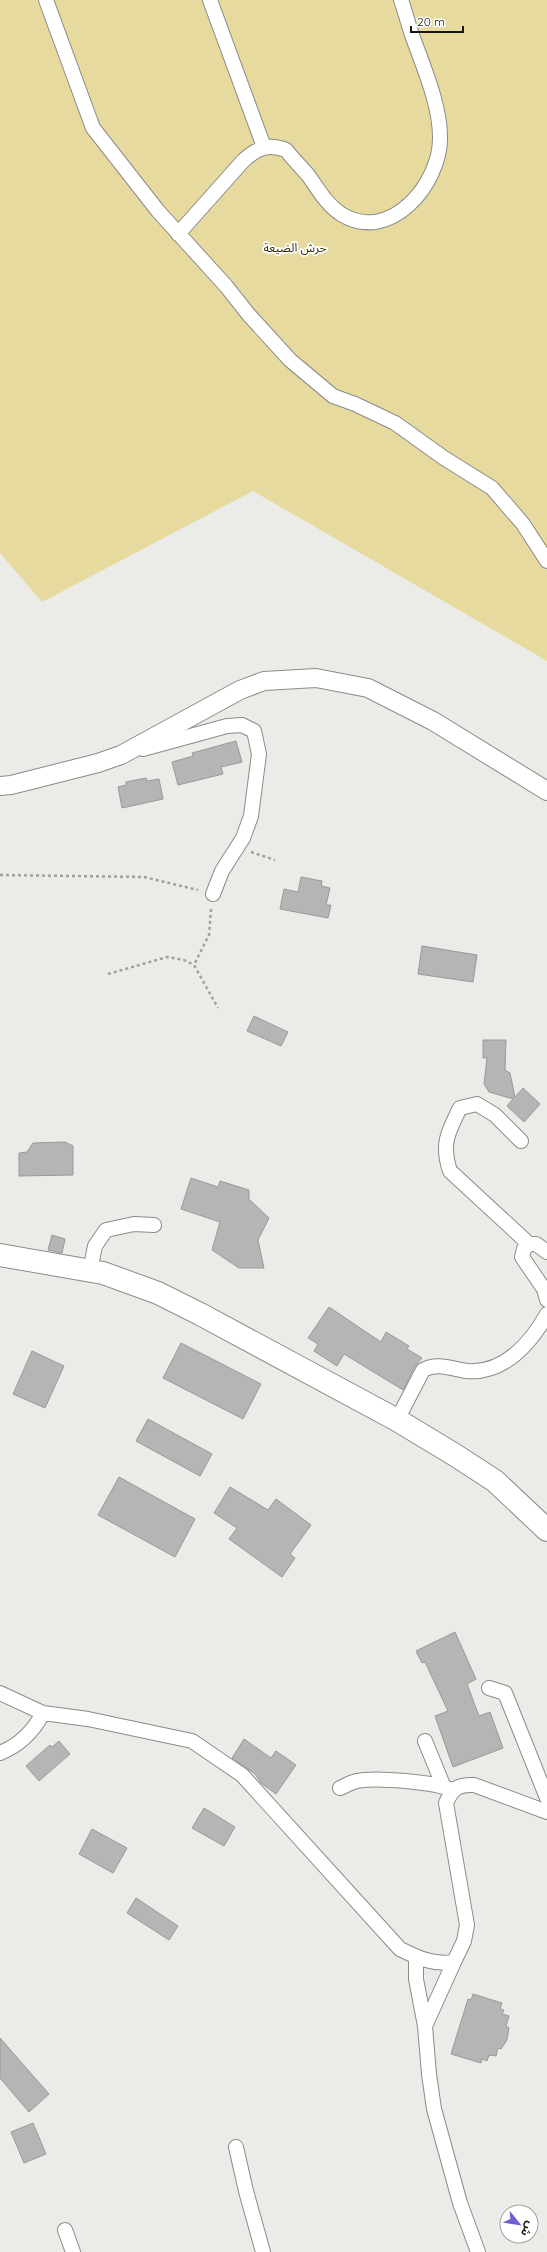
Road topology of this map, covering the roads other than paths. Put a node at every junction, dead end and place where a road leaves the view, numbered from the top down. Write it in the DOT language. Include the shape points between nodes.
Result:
graph roads {
  1 [pos="46,0"];
  2 [pos="210,0"];
  3 [pos="401,0"];
  4 [pos="264,147"];
  5 [pos="178,234"];
  6 [pos="547,562"];
  7 [pos="121,755"];
  8 [pos="0,786"];
  9 [pos="547,791"];
  10 [pos="213,894"];
  11 [pos="521,1142"];
  12 [pos="154,1225"];
  13 [pos="529,1244"];
  14 [pos="546,1248"];
  15 [pos="0,1255"];
  16 [pos="90,1271"];
  17 [pos="547,1300"];
  18 [pos="547,1314"];
  19 [pos="397,1420"];
  20 [pos="547,1530"];
  21 [pos="489,1688"];
  22 [pos="0,1693"];
  23 [pos="43,1713"];
  24 [pos="425,1740"];
  25 [pos="0,1753"];
  26 [pos="340,1788"];
  27 [pos="447,1788"];
  28 [pos="547,1798"];
  29 [pos="547,1812"];
  30 [pos="416,1957"];
  31 [pos="454,1962"];
  32 [pos="425,2026"];
  33 [pos="236,2147"];
  34 [pos="65,2230"];
  35 [pos="73,2252"];
  36 [pos="263,2252"];
  37 [pos="478,2252"];
  1 -- 5 [label="street" via="93,128"];
  2 -- 4 [label="street"];
  3 -- 4 [label="street" via="422,58 440,135 439,155 422,193 411,204 388,218 371,223 355,220 328,204 286,150 276,146"];
  4 -- 5 [label="street" via="243,161"];
  5 -- 6 [label="street" via="290,360 313,382 333,396 395,423 492,488 523,524"];
  7 -- 8 [label="street" via="91,765"];
  7 -- 9 [label="street" via="240,690 264,681 316,678 368,688 433,721"];
  7 -- 10 [label="street" via="227,726 242,725 254,731 259,754 251,816"];
  11 -- 13 [label="street" via="495,1115 477,1104 460,1108 447,1134 444,1155 450,1171"];
  12 -- 16 [label="street" via="134,1224 106,1230 95,1246"];
  13 -- 14 [label="street"];
  13 -- 17 [label="street" via="524,1249 522,1257 544,1289"];
  15 -- 16 [label="main road"];
  16 -- 19 [label="main road" via="103,1273 158,1293"];
  18 -- 19 [label="street" via="538,1331 520,1350 510,1360 496,1367 469,1371 430,1366 423,1370"];
  19 -- 20 [label="main road" via="495,1481"];
  21 -- 28 [label="street" via="505,1693"];
  22 -- 23 [label="street"];
  23 -- 25 [label="street" via="35,1729 14,1747"];
  23 -- 30 [label="street" via="88,1719 192,1741 206,1749 242,1776 400,1948"];
  24 -- 27 [label="street"];
  26 -- 27 [label="street" via="356,1781 427,1783"];
  27 -- 29 [label="street" via="462,1784 474,1785"];
  27 -- 31 [label="street" via="446,1802 467,1925 464,1941"];
  30 -- 31 [label="street" via="442,1964"];
  30 -- 32 [label="street" via="416,1979"];
  31 -- 32 [label="street"];
  32 -- 37 [label="street" via="429,2074 439,2130 460,2203"];
  33 -- 36 [label="street"];
  34 -- 35 [label="street"];
}
